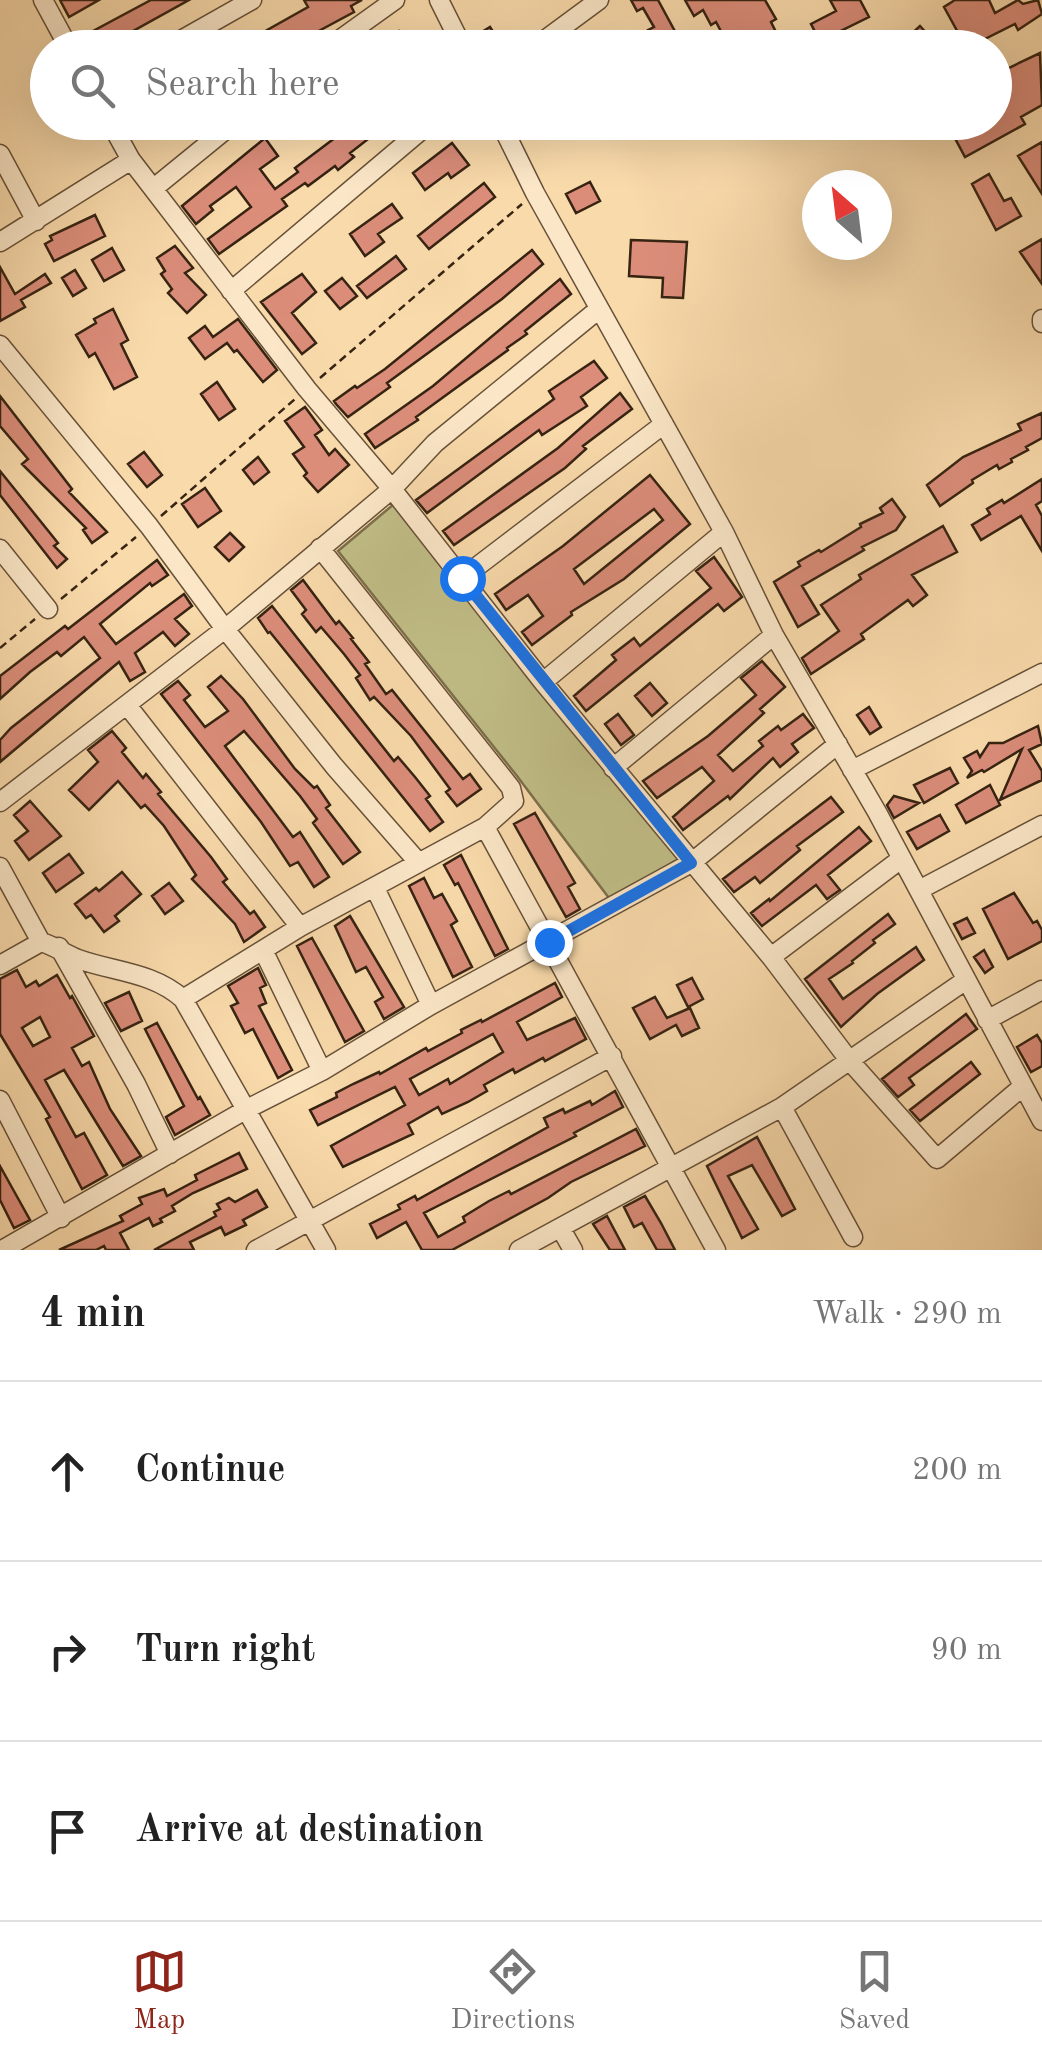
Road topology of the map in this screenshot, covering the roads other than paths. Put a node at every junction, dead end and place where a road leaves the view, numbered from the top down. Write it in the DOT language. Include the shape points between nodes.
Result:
graph roads {
  1 [pos="43,0"];
  2 [pos="252,0"];
  3 [pos="395,0"];
  4 [pos="439,0"];
  5 [pos="600,0"];
  6 [pos="59,30"];
  7 [pos="199,30"];
  8 [pos="353,30"];
  9 [pos="454,30"];
  10 [pos="559,30"];
  11 [pos="119,140"];
  12 [pos="212,140"];
  13 [pos="410,140"];
  14 [pos="509,140"];
  15 [pos="0,154"];
  16 [pos="130,160"];
  17 [pos="154,188"];
  18 [pos="36,220"];
  19 [pos="0,242"];
  20 [pos="231,291"];
  21 [pos="599,309"];
  22 [pos="0,345"];
  23 [pos="664,424"];
  24 [pos="392,489"];
  25 [pos="724,532"];
  26 [pos="320,548"];
  27 [pos="0,549"];
  28 [pos="462,578"];
  29 [pos="48,610"];
  30 [pos="224,629"];
  31 [pos="774,635"];
  32 [pos="1042,672"];
  33 [pos="542,682"];
  34 [pos="127,705"];
  35 [pos="838,744"];
  36 [pos="612,768"];
  37 [pos="852,770"];
  38 [pos="0,802"];
  39 [pos="1042,825"];
  40 [pos="485,827"];
  41 [pos="901,859"];
  42 [pos="418,862"];
  43 [pos="691,863"];
  44 [pos="0,866"];
  45 [pos="375,888"];
  46 [pos="918,890"];
  47 [pos="300,927"];
  48 [pos="549,942"];
  49 [pos="50,944"];
  50 [pos="263,950"];
  51 [pos="772,957"];
  52 [pos="0,965"];
  53 [pos="966,980"];
  54 [pos="1042,990"];
  55 [pos="183,999"];
  56 [pos="431,1005"];
  57 [pos="987,1020"];
  58 [pos="612,1056"];
  59 [pos="849,1060"];
  60 [pos="322,1070"];
  61 [pos="1022,1086"];
  62 [pos="0,1100"];
  63 [pos="782,1108"];
  64 [pos="247,1109"];
  65 [pos="1042,1121"];
  66 [pos="170,1154"];
  67 [pos="672,1168"];
  68 [pos="61,1218"];
  69 [pos="309,1220"];
  70 [pos="561,1229"];
  71 [pos="853,1237"];
  72 [pos="2,1250"];
  73 [pos="256,1250"];
  74 [pos="326,1250"];
  75 [pos="518,1250"];
  76 [pos="573,1250"];
  77 [pos="716,1250"];
  1 -- 6 [label="street"];
  2 -- 7 [label="street"];
  3 -- 8 [label="street"];
  4 -- 9 [label="street"];
  5 -- 10 [label="street"];
  11 -- 16 [label="street"];
  12 -- 17 [label="street"];
  13 -- 20 [label="street"];
  14 -- 21 [label="street"];
  15 -- 18 [label="street"];
  16 -- 17 [label="street"];
  16 -- 18 [label="street"];
  17 -- 20 [label="street"];
  18 -- 19 [label="street"];
  20 -- 24 [label="street"];
  21 -- 23 [label="street"];
  21 -- 24 [label="street" via="435,442"];
  22 -- 30 [label="street"];
  23 -- 25 [label="street"];
  23 -- 28 [label="street"];
  24 -- 26 [label="street"];
  24 -- 28 [label="street"];
  25 -- 31 [label="street"];
  25 -- 33 [label="street"];
  26 -- 30 [label="street"];
  26 -- 40 [label="street" via="511,788 514,801"];
  27 -- 29 [label="street"];
  28 -- 33 [label="street"];
  30 -- 34 [label="street"];
  30 -- 42 [label="street"];
  31 -- 35 [label="street"];
  31 -- 36 [label="street"];
  32 -- 37 [label="street"];
  33 -- 36 [label="street"];
  34 -- 38 [label="street"];
  34 -- 47 [label="street"];
  35 -- 37 [label="street"];
  35 -- 43 [label="street"];
  36 -- 43 [label="street"];
  37 -- 41 [label="street"];
  39 -- 46 [label="street"];
  40 -- 42 [label="street"];
  40 -- 48 [label="street"];
  41 -- 46 [label="street"];
  41 -- 51 [label="street"];
  42 -- 45 [label="street"];
  43 -- 48 [label="street"];
  43 -- 51 [label="street"];
  44 -- 49 [label="street"];
  45 -- 47 [label="street"];
  45 -- 56 [label="street"];
  46 -- 53 [label="street"];
  47 -- 50 [label="street"];
  48 -- 56 [label="street"];
  48 -- 58 [label="street"];
  49 -- 52 [label="street"];
  49 -- 55 [label="street" via="171,988"];
  49 -- 66 [label="street" via="136,1084"];
  50 -- 55 [label="street"];
  50 -- 60 [label="street"];
  51 -- 59 [label="street"];
  53 -- 57 [label="street"];
  53 -- 59 [label="street"];
  54 -- 57 [label="street"];
  55 -- 64 [label="street"];
  56 -- 60 [label="street"];
  57 -- 61 [label="street"];
  58 -- 67 [label="street"];
  58 -- 69 [label="street"];
  59 -- 61 [label="street" via="937,1159"];
  59 -- 63 [label="street"];
  60 -- 64 [label="street"];
  61 -- 65 [label="street"];
  62 -- 68 [label="street"];
  63 -- 67 [label="street"];
  63 -- 71 [label="street"];
  64 -- 66 [label="street"];
  64 -- 69 [label="street"];
  66 -- 68 [label="street"];
  67 -- 70 [label="street"];
  67 -- 77 [label="street"];
  68 -- 72 [label="street"];
  69 -- 73 [label="street"];
  69 -- 74 [label="street"];
  70 -- 75 [label="street"];
  70 -- 76 [label="street"];
}
